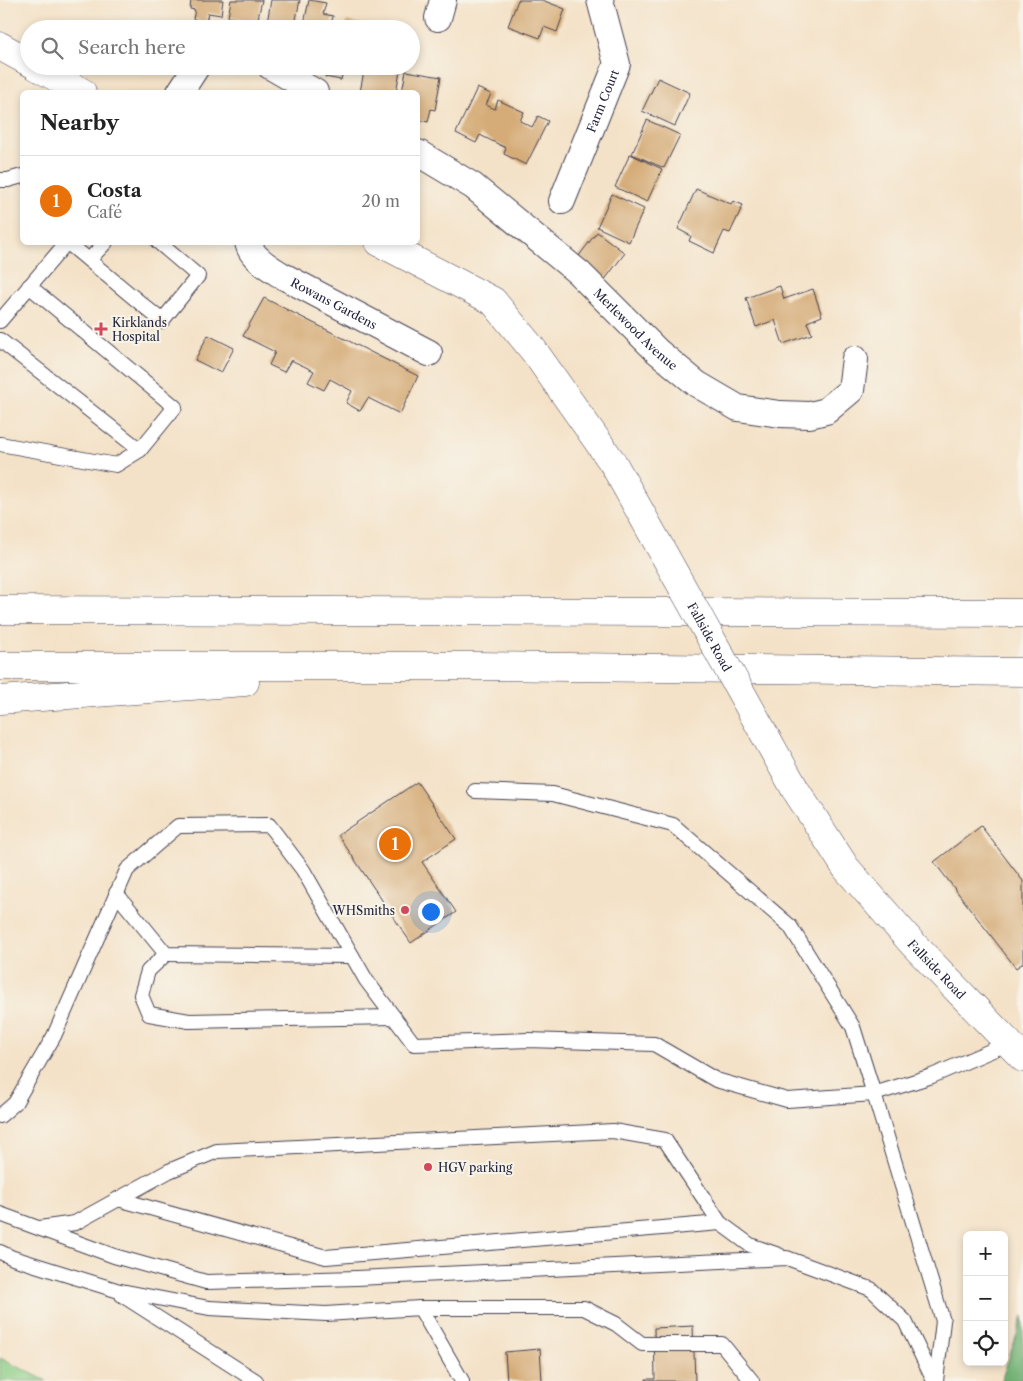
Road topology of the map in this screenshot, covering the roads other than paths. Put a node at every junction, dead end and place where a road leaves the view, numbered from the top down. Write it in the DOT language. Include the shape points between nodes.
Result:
graph roads {
  1 [pos="600,0"];
  2 [pos="0,46"];
  3 [pos="20,57"];
  4 [pos="52,75"];
  5 [pos="191,75"];
  6 [pos="286,75"];
  7 [pos="78,90"];
  8 [pos="181,90"];
  9 [pos="312,90"];
  10 [pos="420,154"];
  11 [pos="20,177"];
  12 [pos="0,180"];
  13 [pos="562,201"];
  14 [pos="64,245"];
  15 [pos="71,245"];
  16 [pos="103,245"];
  17 [pos="162,245"];
  18 [pos="248,245"];
  19 [pos="385,245"];
  20 [pos="90,260"];
  21 [pos="29,286"];
  22 [pos="0,321"];
  23 [pos="0,340"];
  24 [pos="428,354"];
  25 [pos="855,359"];
  26 [pos="0,444"];
  27 [pos="140,450"];
  28 [pos="0,610"];
  29 [pos="1023,613"];
  30 [pos="0,666"];
  31 [pos="476,666"];
  32 [pos="1023,672"];
  33 [pos="0,700"];
  34 [pos="476,791"];
  35 [pos="116,894"];
  36 [pos="166,954"];
  37 [pos="352,956"];
  38 [pos="394,1017"];
  39 [pos="1016,1051"];
  40 [pos="874,1094"];
  41 [pos="0,1116"];
  42 [pos="118,1199"];
  43 [pos="0,1214"];
  44 [pos="720,1223"];
  45 [pos="37,1228"];
  46 [pos="0,1252"];
  47 [pos="787,1258"];
  48 [pos="116,1290"];
  49 [pos="420,1308"];
  50 [pos="256,1381"];
  51 [pos="462,1381"];
  52 [pos="752,1381"];
  53 [pos="935,1381"];
  1 -- 13 [label="street, Farm Court" via="618,64"];
  2 -- 3 [label="main road"];
  4 -- 7 [label="main road"];
  5 -- 8 [label="street"];
  6 -- 9 [label="street"];
  10 -- 25 [label="street, Merlewood Avenue" via="473,186 579,273 657,351 697,384 738,408 802,415 826,411 851,390"];
  11 -- 12 [label="lane"];
  14 -- 21 [label="lane"];
  15 -- 20 [label="lane"];
  16 -- 20 [label="lane"];
  17 -- 20 [label="lane" via="198,276 162,322"];
  18 -- 24 [label="street, Rowans Gardens" via="262,263 281,275"];
  19 -- 39 [label="main road, Fallside Road, bridge" via="492,301 534,351 612,463 795,789 846,868 913,944"];
  21 -- 22 [label="lane"];
  21 -- 27 [label="lane" via="175,407"];
  23 -- 27 [label="lane"];
  26 -- 27 [label="lane" via="116,465"];
  28 -- 29 [label="main road"];
  30 -- 31 [label="main road"];
  31 -- 32 [label="main road"];
  31 -- 33 [label="main road"];
  34 -- 40 [label="lane" via="552,794 673,825 790,926 853,1027"];
  35 -- 36 [label="lane"];
  35 -- 37 [label="lane" via="127,870 178,826 269,825 303,870"];
  35 -- 41 [label="lane" via="54,1036 15,1103"];
  36 -- 37 [label="lane"];
  36 -- 38 [label="lane" via="148,971 140,995 149,1014 189,1021"];
  37 -- 38 [label="lane"];
  38 -- 40 [label="lane" via="414,1044 528,1040 654,1044 716,1080 787,1100"];
  39 -- 40 [label="lane"];
  40 -- 53 [label="lane" via="943,1321"];
  42 -- 44 [label="lane" via="326,1257"];
  42 -- 44 [label="lane" via="169,1171 217,1151 613,1131 665,1140"];
  42 -- 45 [label="lane" via="75,1223"];
  43 -- 45 [label="lane"];
  44 -- 47 [label="lane" via="750,1245"];
  45 -- 47 [label="lane" via="114,1256 206,1282"];
  46 -- 48 [label="lane"];
  47 -- 53 [label="lane" via="871,1289 905,1321"];
  48 -- 49 [label="lane" via="209,1308 326,1314"];
  48 -- 50 [label="lane"];
  49 -- 51 [label="lane"];
  49 -- 52 [label="lane" via="584,1308 616,1324 642,1344 722,1344"];
}
